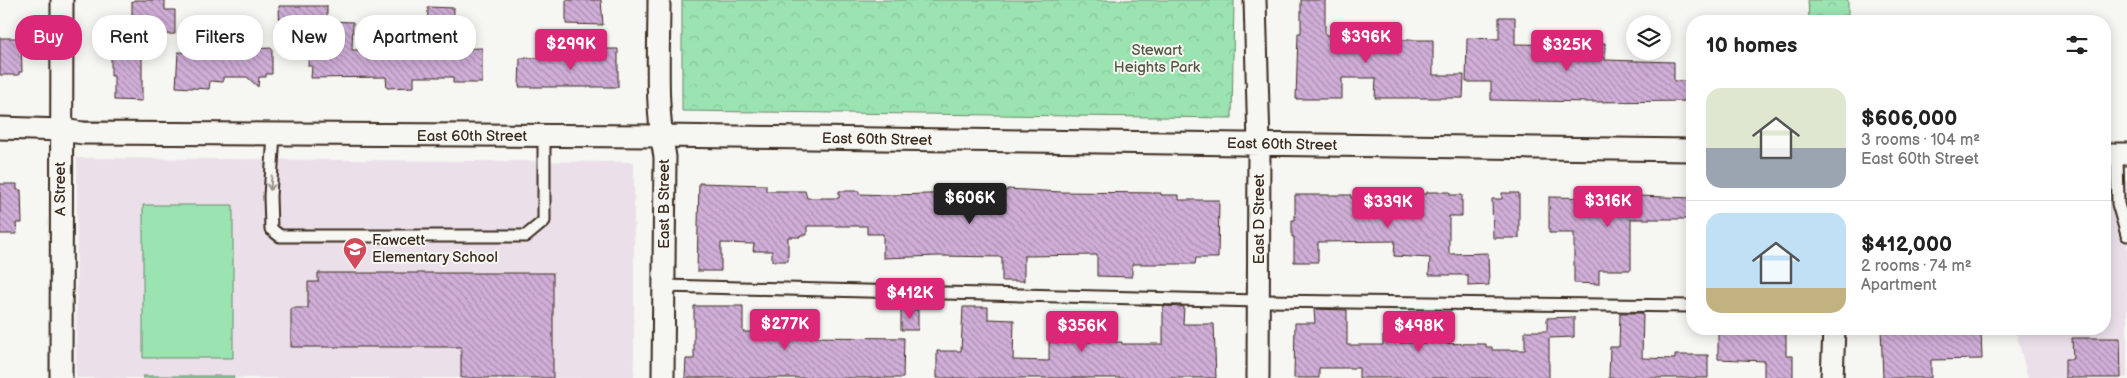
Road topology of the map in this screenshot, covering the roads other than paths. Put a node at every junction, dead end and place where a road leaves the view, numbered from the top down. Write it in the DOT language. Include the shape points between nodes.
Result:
graph roads {
  1 [pos="62,0"];
  2 [pos="659,0"];
  3 [pos="1255,0"];
  4 [pos="0,128"];
  5 [pos="62,130"];
  6 [pos="274,134"];
  7 [pos="544,136"];
  8 [pos="661,136"];
  9 [pos="1259,144"];
  10 [pos="1686,150"];
  11 [pos="2116,154"];
  12 [pos="2127,235"];
  13 [pos="664,286"];
  14 [pos="1258,301"];
  15 [pos="1686,306"];
  16 [pos="1834,335"];
  17 [pos="61,378"];
  18 [pos="663,378"];
  19 [pos="1258,378"];
  20 [pos="1832,378"];
  1 -- 5 [label="street, A Street"];
  2 -- 8 [label="street, East B Street"];
  3 -- 9 [label="street, East D Street"];
  4 -- 5 [label="street, East 60th Street"];
  5 -- 6 [label="street, East 60th Street" via="83,133"];
  5 -- 17 [label="street, A Street"];
  6 -- 7 [label="street, East 60th Street"];
  6 -- 7 [label="lane, one-way" via="271,229 280,236 526,236 544,221"];
  7 -- 8 [label="street, East 60th Street"];
  8 -- 9 [label="street, East 60th Street"];
  8 -- 13 [label="street, East B Street" via="665,157"];
  9 -- 10 [label="street, East 60th Street"];
  9 -- 14 [label="street, East D Street"];
  11 -- 12 [label="lane" via="2118,204"];
  13 -- 14 [label="lane"];
  13 -- 18 [label="street, East B Street"];
  14 -- 15 [label="lane"];
  14 -- 19 [label="street, East D Street"];
  16 -- 20 [label="street"];
}
